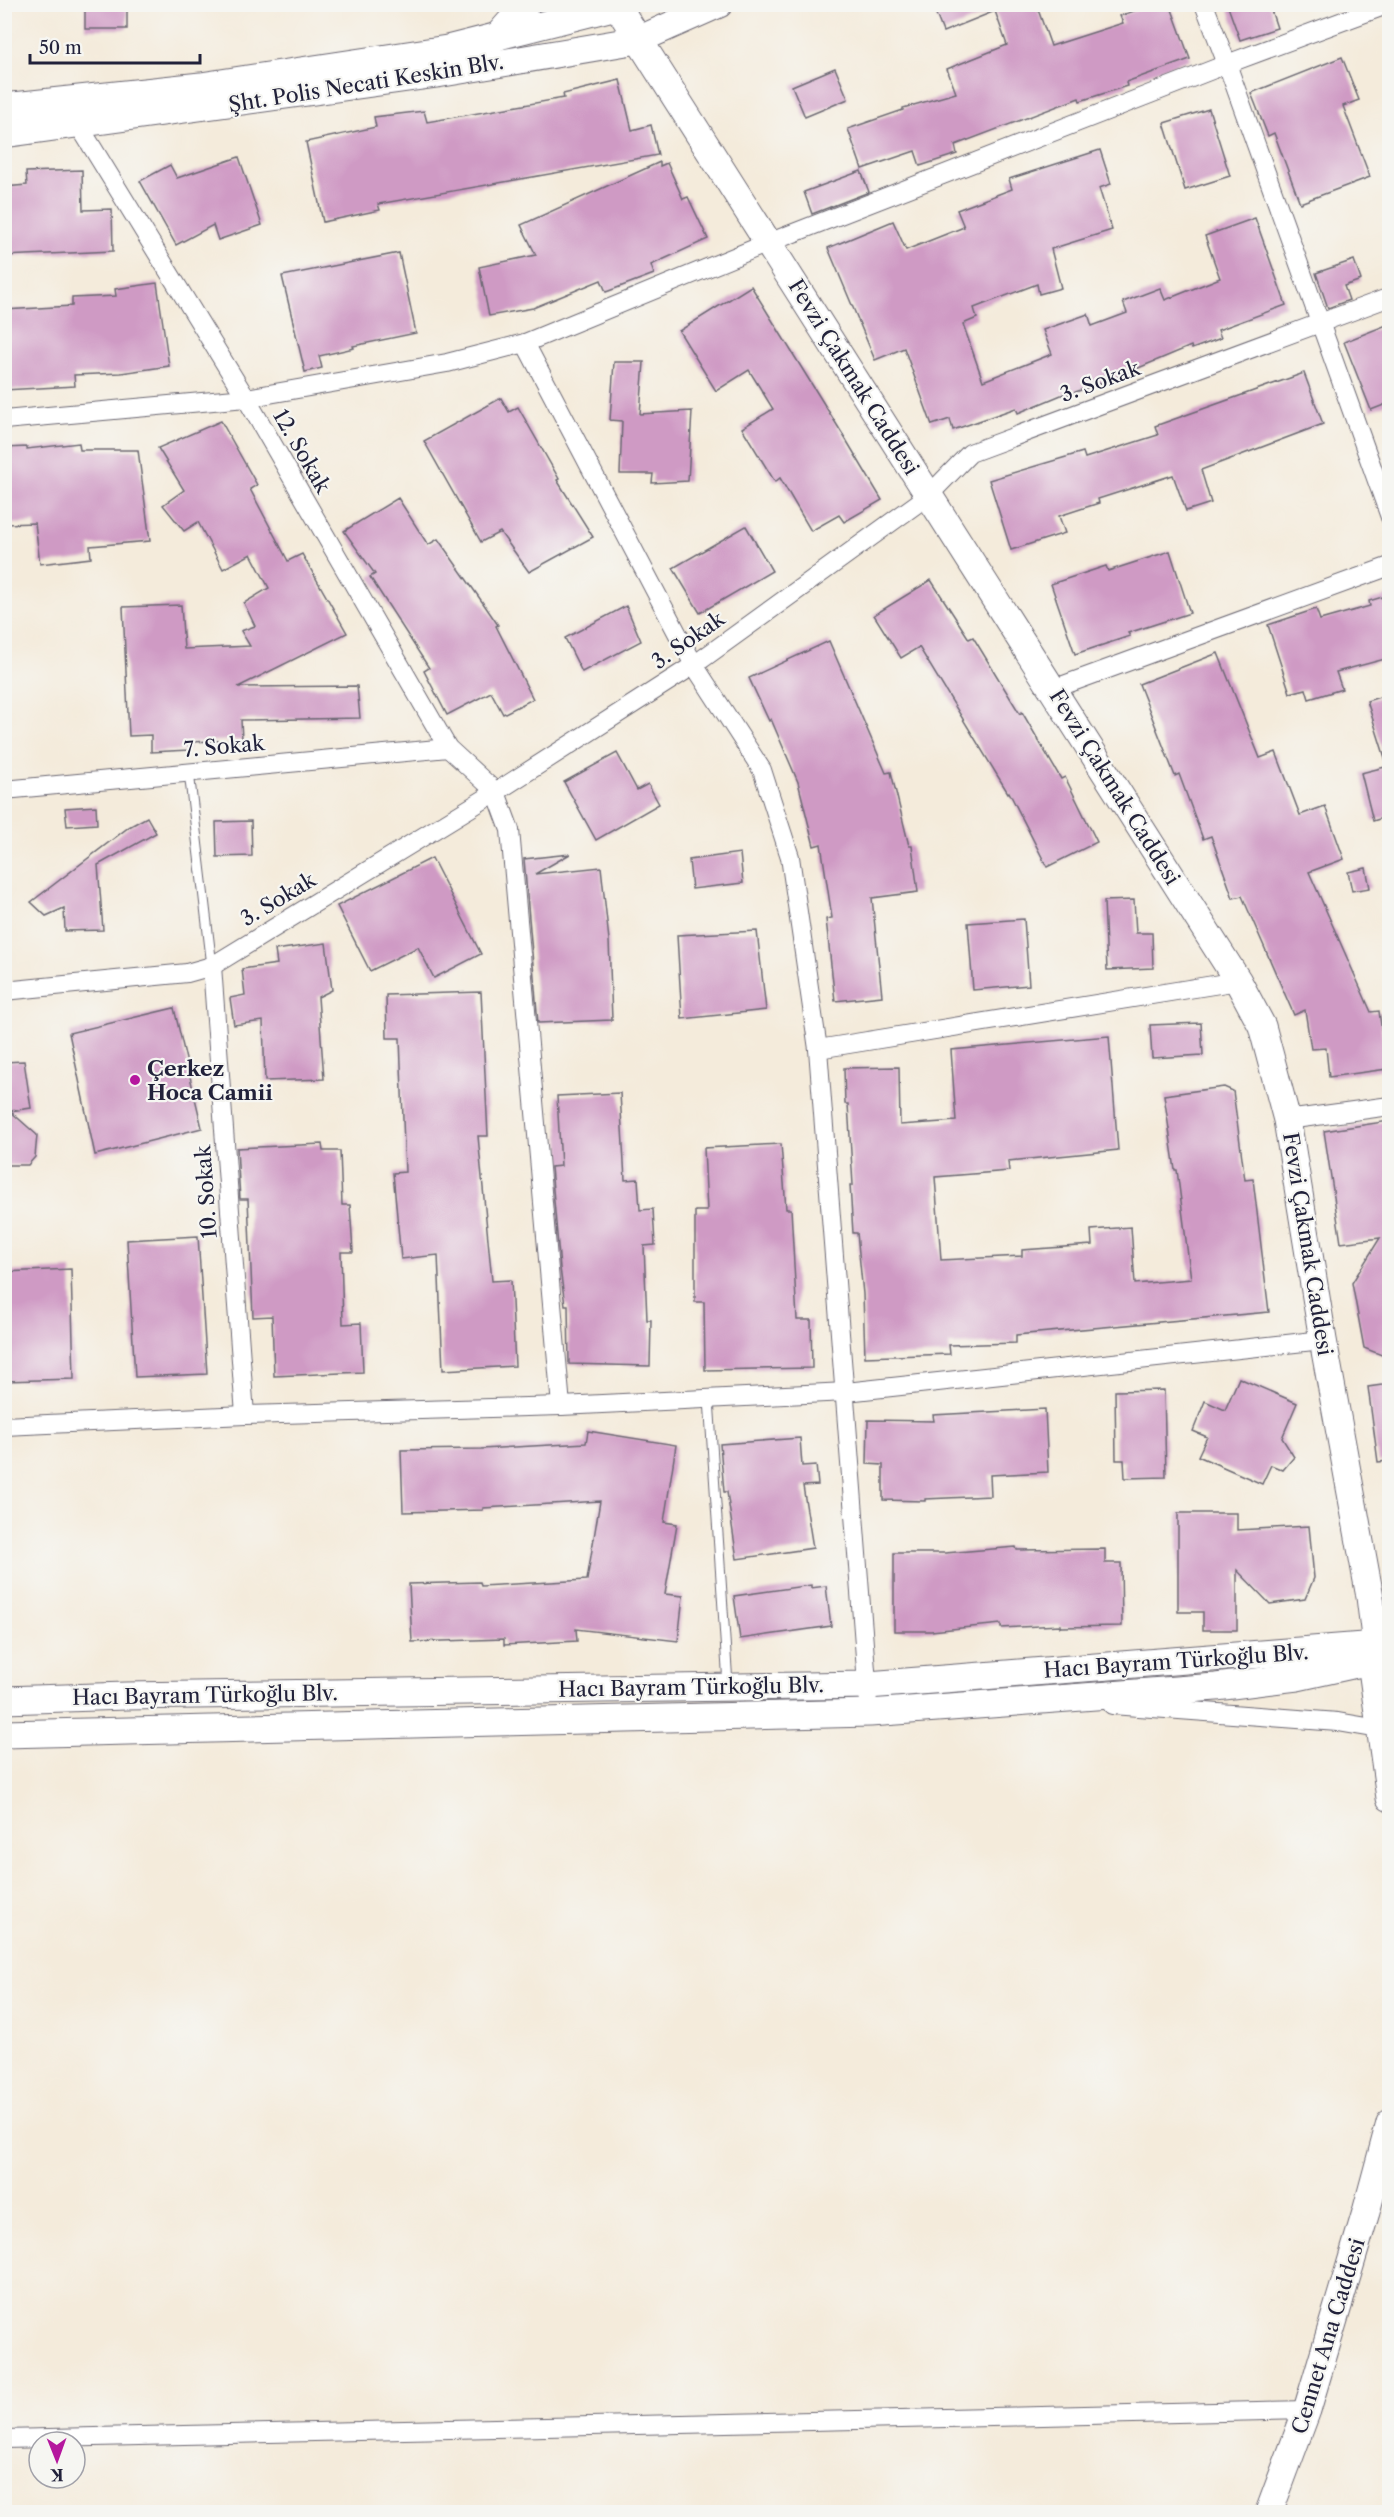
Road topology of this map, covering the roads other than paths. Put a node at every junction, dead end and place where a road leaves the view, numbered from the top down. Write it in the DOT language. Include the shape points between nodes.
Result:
graph roads {
  1 [pos="526,4"];
  2 [pos="719,4"];
  3 [pos="1204,4"];
  4 [pos="1389,4"];
  5 [pos="619,6"];
  6 [pos="497,37"];
  7 [pos="638,40"];
  8 [pos="1227,64"];
  9 [pos="4,107"];
  10 [pos="78,124"];
  11 [pos="4,134"];
  12 [pos="768,243"];
  13 [pos="1389,297"];
  14 [pos="1319,323"];
  15 [pos="525,343"];
  16 [pos="246,398"];
  17 [pos="4,420"];
  18 [pos="929,495"];
  19 [pos="1389,517"];
  20 [pos="1389,566"];
  21 [pos="694,665"];
  22 [pos="1053,689"];
  23 [pos="448,748"];
  24 [pos="189,772"];
  25 [pos="4,790"];
  26 [pos="496,792"];
  27 [pos="212,966"];
  28 [pos="1238,981"];
  29 [pos="4,991"];
  30 [pos="818,1048"];
  31 [pos="1389,1106"];
  32 [pos="1287,1120"];
  33 [pos="1323,1340"];
  34 [pos="846,1392"];
  35 [pos="709,1399"];
  36 [pos="561,1406"];
  37 [pos="246,1415"];
  38 [pos="4,1426"];
  39 [pos="1381,1651"];
  40 [pos="868,1684"];
  41 [pos="729,1687"];
  42 [pos="4,1700"];
  43 [pos="1035,1700"];
  44 [pos="870,1713"];
  45 [pos="1379,1729"];
  46 [pos="4,1734"];
  47 [pos="1389,1798"];
  48 [pos="1389,2123"];
  49 [pos="1307,2410"];
  50 [pos="4,2439"];
  51 [pos="1269,2512"];
  1 -- 6 [label="street"];
  2 -- 7 [label="street, Şht. Polis Necati Keskin Blv."];
  3 -- 8 [label="street"];
  4 -- 8 [label="street"];
  5 -- 6 [label="street, Şht. Polis Necati Keskin Blv."];
  5 -- 7 [label="street, Fevzi Çakmak Caddesi"];
  6 -- 9 [label="street, Şht. Polis Necati Keskin Blv." via="447,49 201,86"];
  7 -- 10 [label="street, Şht. Polis Necati Keskin Blv." via="437,74"];
  7 -- 12 [label="street, Fevzi Çakmak Caddesi"];
  8 -- 12 [label="street"];
  8 -- 14 [label="street"];
  10 -- 11 [label="street, Şht. Polis Necati Keskin Blv."];
  10 -- 16 [label="street, 12. Sokak"];
  12 -- 15 [label="street"];
  12 -- 18 [label="street, Fevzi Çakmak Caddesi"];
  13 -- 14 [label="street, 3. Sokak"];
  14 -- 18 [label="street, 3. Sokak" via="970,453"];
  14 -- 19 [label="street"];
  15 -- 16 [label="street" via="447,363"];
  15 -- 21 [label="street"];
  16 -- 17 [label="street"];
  16 -- 23 [label="street, 12. Sokak"];
  18 -- 21 [label="street, 3. Sokak"];
  18 -- 22 [label="street, Fevzi Çakmak Caddesi"];
  20 -- 22 [label="street"];
  21 -- 26 [label="street, 3. Sokak"];
  21 -- 30 [label="street" via="762,770 790,857"];
  22 -- 28 [label="street, Fevzi Çakmak Caddesi"];
  23 -- 24 [label="street, 7. Sokak"];
  23 -- 26 [label="street, 12. Sokak"];
  24 -- 25 [label="street, 7. Sokak"];
  24 -- 27 [label="lane"];
  26 -- 27 [label="street, 3. Sokak"];
  26 -- 36 [label="street" via="510,830"];
  27 -- 29 [label="street, 3. Sokak" via="187,974"];
  27 -- 37 [label="street, 10. Sokak"];
  28 -- 30 [label="street"];
  28 -- 32 [label="street, Fevzi Çakmak Caddesi" via="1262,1026"];
  30 -- 34 [label="street"];
  31 -- 32 [label="street"];
  32 -- 33 [label="street, Fevzi Çakmak Caddesi"];
  33 -- 34 [label="street"];
  33 -- 39 [label="street, Fevzi Çakmak Caddesi"];
  34 -- 35 [label="street"];
  34 -- 40 [label="street"];
  35 -- 36 [label="street"];
  35 -- 41 [label="lane"];
  36 -- 37 [label="street"];
  37 -- 38 [label="street"];
  39 -- 40 [label="street, Hacı Bayram Türkoğlu Blv."];
  39 -- 43 [label="street, Hacı Bayram Türkoğlu Blv." via="1297,1677"];
  39 -- 45 [label="street"];
  40 -- 41 [label="street, Hacı Bayram Türkoğlu Blv."];
  40 -- 44 [label="street"];
  41 -- 42 [label="street, Hacı Bayram Türkoğlu Blv."];
  43 -- 44 [label="street, Hacı Bayram Türkoğlu Blv."];
  43 -- 45 [label="street" via="1338,1722"];
  44 -- 46 [label="street, Hacı Bayram Türkoğlu Blv."];
  45 -- 47 [label="street"];
  48 -- 49 [label="street, Cennet Ana Caddesi"];
  49 -- 50 [label="street"];
  49 -- 51 [label="street, Cennet Ana Caddesi"];
}
